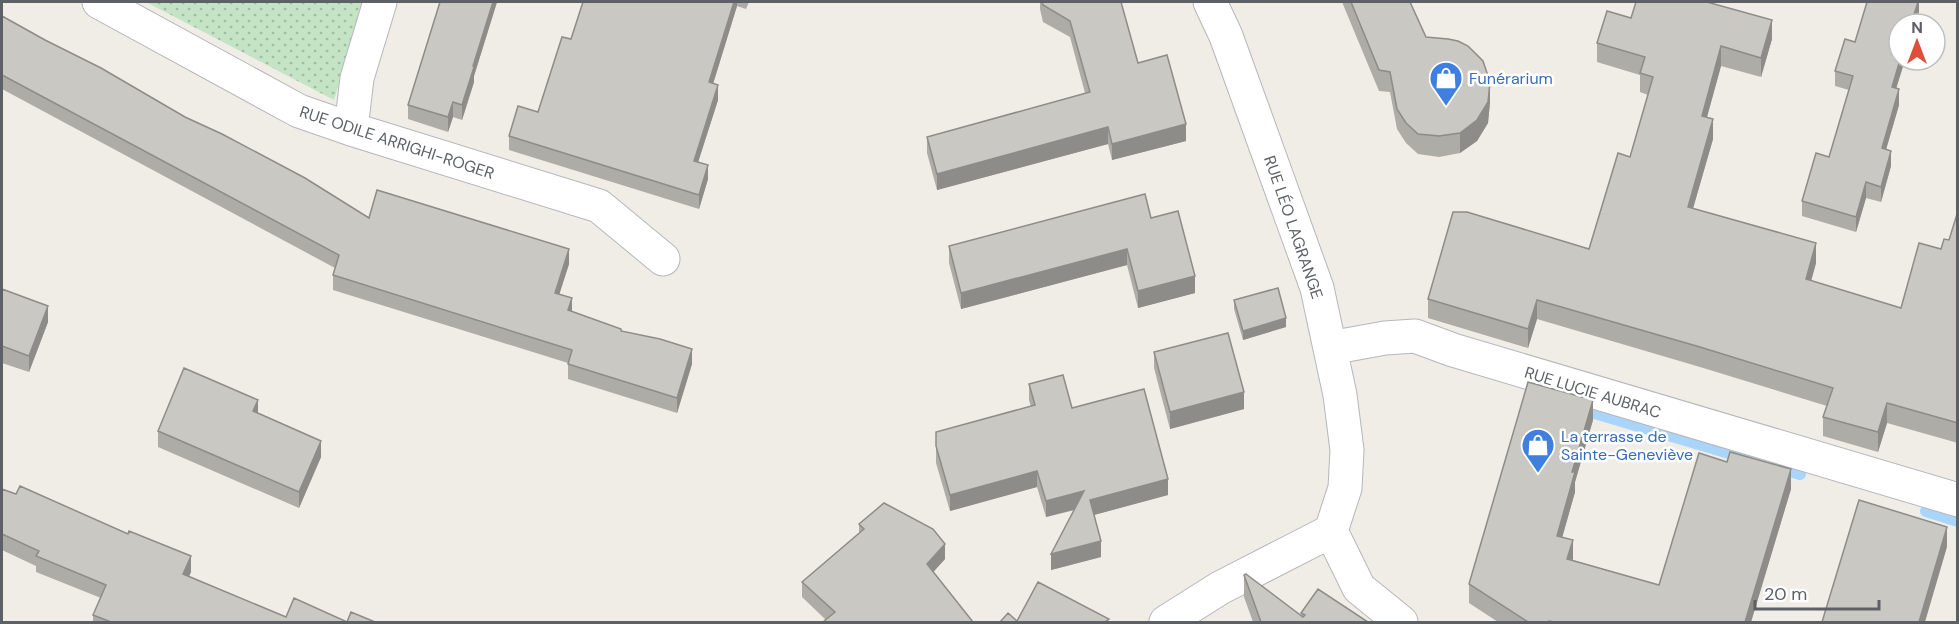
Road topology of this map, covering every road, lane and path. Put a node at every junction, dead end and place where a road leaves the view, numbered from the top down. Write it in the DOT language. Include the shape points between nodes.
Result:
graph roads {
  1 [pos="99,2"];
  2 [pos="380,2"];
  3 [pos="1210,2"];
  4 [pos="351,129"];
  5 [pos="663,259"];
  6 [pos="1330,348"];
  7 [pos="1958,500"];
  8 [pos="1331,531"];
  9 [pos="1166,622"];
  10 [pos="1401,622"];
  1 -- 4 [label="street, RUE ODILE ARRIGHI-ROGER" via="299,111"];
  2 -- 4 [label="street" via="357,78"];
  3 -- 6 [label="street, RUE LÉO LAGRANGE" via="1226,36 1317,288"];
  4 -- 5 [label="street, RUE ODILE ARRIGHI-ROGER" via="599,206"];
  6 -- 7 [label="street, RUE LUCIE AUBRAC" via="1415,336"];
  6 -- 8 [label="street, RUE LÉO LAGRANGE" via="1347,450 1345,488"];
  8 -- 9 [label="street" via="1220,588"];
  8 -- 10 [label="street" via="1359,588"];
}
